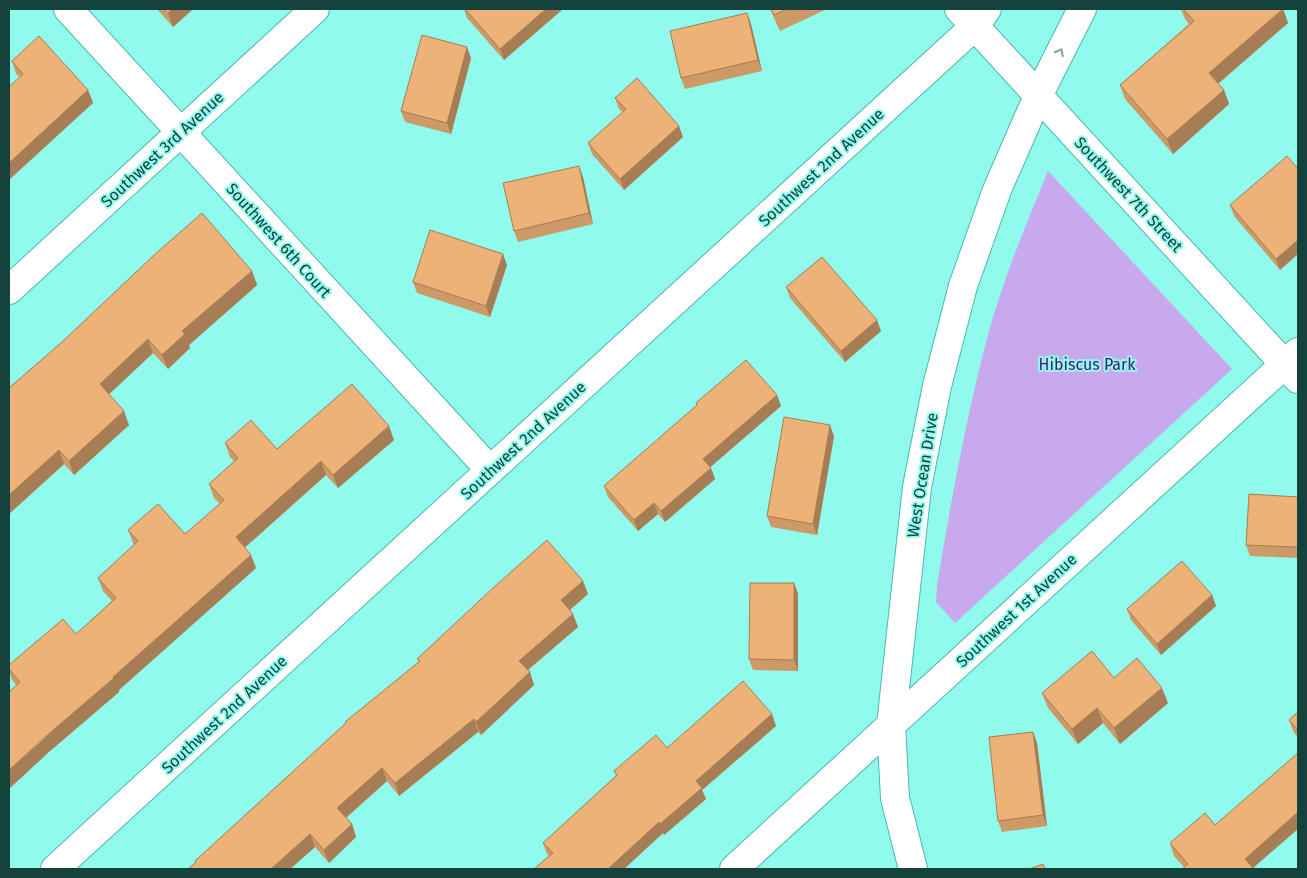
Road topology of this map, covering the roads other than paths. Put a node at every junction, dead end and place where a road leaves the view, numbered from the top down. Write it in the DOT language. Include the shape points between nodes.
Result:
graph roads {
  1 [pos="68,9"];
  2 [pos="315,9"];
  3 [pos="1082,9"];
  4 [pos="974,14"];
  5 [pos="1038,96"];
  6 [pos="180,132"];
  7 [pos="9,290"];
  8 [pos="1294,365"];
  9 [pos="490,470"];
  10 [pos="891,725"];
  11 [pos="55,869"];
  12 [pos="734,869"];
  13 [pos="912,869"];
  1 -- 6 [label="street, Southwest 6th Court"];
  2 -- 6 [label="street, Southwest 3rd Avenue"];
  5 -- 3 [label="street, one-way"];
  4 -- 5 [label="street, Southwest 7th Street"];
  4 -- 9 [label="street, Southwest 2nd Avenue"];
  5 -- 8 [label="street, Southwest 7th Street"];
  5 -- 10 [label="street, West Ocean Drive" via="997,190 963,286 937,386 917,486"];
  6 -- 7 [label="street, Southwest 3rd Avenue"];
  6 -- 9 [label="street, Southwest 6th Court"];
  8 -- 10 [label="street, Southwest 1st Avenue"];
  9 -- 11 [label="street, Southwest 2nd Avenue"];
  10 -- 12 [label="street, Southwest 1st Avenue"];
  10 -- 13 [label="street, West Ocean Drive" via="895,798"];
}
